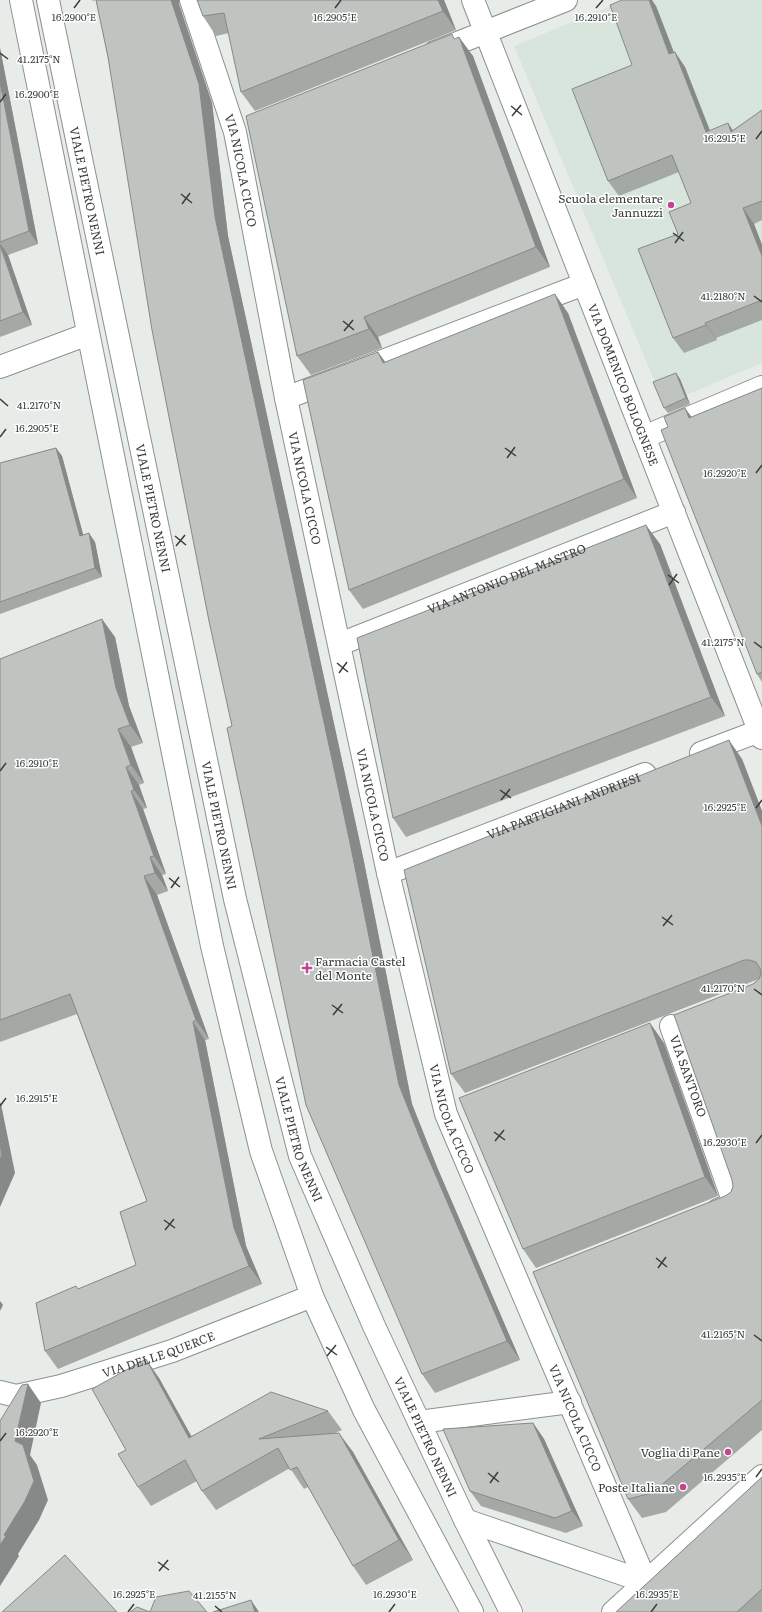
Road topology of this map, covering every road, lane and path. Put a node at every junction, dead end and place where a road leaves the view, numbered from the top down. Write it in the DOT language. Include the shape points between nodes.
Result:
graph roads {
  1 [pos="21,0"];
  2 [pos="48,0"];
  3 [pos="191,0"];
  4 [pos="473,0"];
  5 [pos="566,0"];
  6 [pos="486,31"];
  7 [pos="419,58"];
  8 [pos="257,123"];
  9 [pos="235,132"];
  10 [pos="584,284"];
  11 [pos="88,334"];
  12 [pos="0,367"];
  13 [pos="762,387"];
  14 [pos="286,398"];
  15 [pos="644,437"];
  16 [pos="674,512"];
  17 [pos="340,644"];
  18 [pos="761,733"];
  19 [pos="685,759"];
  20 [pos="663,768"];
  21 [pos="388,873"];
  22 [pos="692,1018"];
  23 [pos="671,1026"];
  24 [pos="650,1035"];
  25 [pos="468,1106"];
  26 [pos="446,1114"];
  27 [pos="697,1218"];
  28 [pos="542,1280"];
  29 [pos="520,1288"];
  30 [pos="312,1296"];
  31 [pos="0,1392"];
  32 [pos="570,1402"];
  33 [pos="419,1422"];
  34 [pos="762,1476"];
  35 [pos="465,1520"];
  36 [pos="646,1582"];
  37 [pos="472,1612"];
  38 [pos="511,1612"];
  39 [pos="612,1612"];
  1 -- 11 [label="street"];
  2 -- 33 [label="street, VIALE PIETRO NENNI" via="235,899 300,1156"];
  3 -- 9 [label="street, VIA NICOLA CICCO"];
  4 -- 6 [label="street, VIA DOMENICO BOLOGNESE"];
  5 -- 6 [label="street"];
  6 -- 7 [label="street"];
  6 -- 10 [label="street, VIA DOMENICO BOLOGNESE"];
  8 -- 9 [label="street"];
  9 -- 14 [label="street, VIA NICOLA CICCO"];
  10 -- 14 [label="street"];
  10 -- 15 [label="street, VIA DOMENICO BOLOGNESE"];
  11 -- 12 [label="street"];
  11 -- 30 [label="street" via="212,946 261,1151"];
  13 -- 15 [label="street"];
  14 -- 17 [label="street, VIA NICOLA CICCO"];
  15 -- 16 [label="street, VIA DOMENICO BOLOGNESE"];
  16 -- 17 [label="street, VIA ANTONIO DEL MASTRO"];
  16 -- 18 [label="street, VIA DOMENICO BOLOGNESE"];
  17 -- 21 [label="street, VIA NICOLA CICCO"];
  18 -- 19 [label="street"];
  20 -- 21 [label="street, VIA PARTIGIANI ANDRIESI"];
  21 -- 26 [label="street, VIA NICOLA CICCO"];
  22 -- 23 [label="street"];
  23 -- 24 [label="street"];
  23 -- 27 [label="street, VIA SANTORO" via="734,1203"];
  25 -- 26 [label="street"];
  26 -- 29 [label="street, VIA NICOLA CICCO"];
  28 -- 29 [label="street"];
  29 -- 32 [label="street, VIA NICOLA CICCO"];
  30 -- 31 [label="street, VIA DELLE QUERCE" via="172,1351 61,1386 16,1396"];
  30 -- 37 [label="street" via="364,1410"];
  32 -- 33 [label="street"];
  32 -- 36 [label="street, VIA NICOLA CICCO"];
  33 -- 35 [label="street, VIALE PIETRO NENNI"];
  34 -- 36 [label="street"];
  35 -- 36 [label="street"];
  35 -- 38 [label="street, VIALE PIETRO NENNI"];
  36 -- 39 [label="street"];
}
